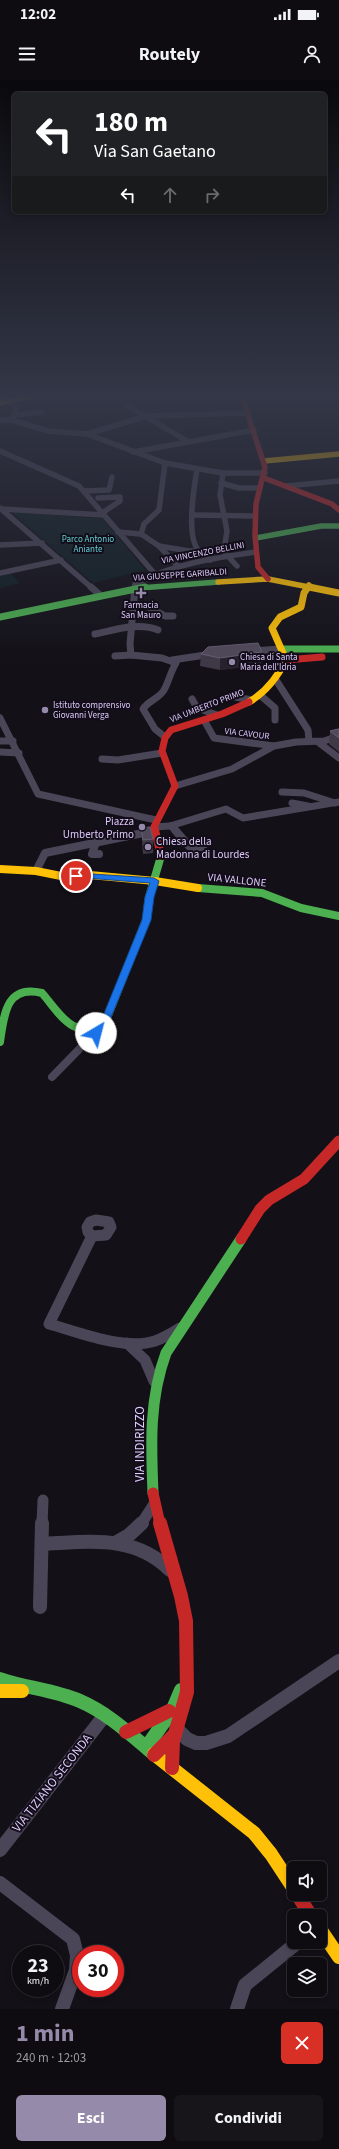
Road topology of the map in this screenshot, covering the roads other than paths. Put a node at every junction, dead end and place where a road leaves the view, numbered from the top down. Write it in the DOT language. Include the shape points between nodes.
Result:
graph roads {
  1 [pos="75,484"];
  2 [pos="110,484"];
  3 [pos="162,484"];
  4 [pos="195,484"];
  5 [pos="221,484"];
  6 [pos="225,484"];
  7 [pos="262,484"];
  8 [pos="282,484"];
  9 [pos="307,484"];
  10 [pos="286,486"];
  11 [pos="260,488"];
  12 [pos="84,491"];
  13 [pos="92,491"];
  14 [pos="98,498"];
  15 [pos="338,507"];
  16 [pos="1,508"];
  17 [pos="104,512"];
  18 [pos="194,515"];
  19 [pos="225,515"];
  20 [pos="255,516"];
  21 [pos="339,526"];
  22 [pos="118,532"];
  23 [pos="141,534"];
  24 [pos="256,538"];
  25 [pos="42,543"];
  26 [pos="0,545"];
  27 [pos="159,546"];
  28 [pos="224,550"];
  29 [pos="201,551"];
  30 [pos="256,552"];
  31 [pos="229,557"];
  32 [pos="61,560"];
  33 [pos="210,560"];
  34 [pos="178,566"];
  35 [pos="237,566"];
  36 [pos="0,573"];
  37 [pos="154,573"];
  38 [pos="268,579"];
  39 [pos="309,585"];
  40 [pos="134,588"];
  41 [pos="339,593"];
  42 [pos="100,595"];
  43 [pos="134,605"];
  44 [pos="173,616"];
  45 [pos="0,618"];
  46 [pos="132,627"];
  47 [pos="158,630"];
  48 [pos="95,634"];
  49 [pos="281,648"];
  50 [pos="339,649"];
  51 [pos="243,652"];
  52 [pos="221,653"];
  53 [pos="339,654"];
  54 [pos="131,655"];
  55 [pos="115,656"];
  56 [pos="172,660"];
  57 [pos="286,660"];
  58 [pos="273,683"];
  59 [pos="229,696"];
  60 [pos="256,698"];
  61 [pos="192,699"];
  62 [pos="217,715"];
  63 [pos="0,718"];
  64 [pos="204,720"];
  65 [pos="275,720"];
  66 [pos="339,736"];
  67 [pos="165,737"];
  68 [pos="0,741"];
  69 [pos="13,741"];
  70 [pos="309,741"];
  71 [pos="318,742"];
  72 [pos="274,746"];
  73 [pos="0,752"];
  74 [pos="162,752"];
  75 [pos="19,753"];
  76 [pos="339,758"];
  77 [pos="102,759"];
  78 [pos="175,786"];
  79 [pos="282,792"];
  80 [pos="292,803"];
  81 [pos="338,803"];
  82 [pos="311,807"];
  83 [pos="155,826"];
  84 [pos="171,826"];
  85 [pos="96,842"];
  86 [pos="203,847"];
  87 [pos="98,854"];
  88 [pos="0,869"];
  89 [pos="36,871"];
  90 [pos="154,881"];
  91 [pos="339,916"];
  92 [pos="96,1029"];
  93 [pos="0,1042"];
  94 [pos="52,1077"];
  95 [pos="339,1141"];
  96 [pos="92,1236"];
  97 [pos="183,1326"];
  98 [pos="127,1343"];
  99 [pos="154,1387"];
  100 [pos="43,1500"];
  101 [pos="154,1504"];
  102 [pos="115,1543"];
  103 [pos="42,1544"];
  104 [pos="176,1578"];
  105 [pos="40,1607"];
  106 [pos="339,1661"];
  107 [pos="0,1679"];
  108 [pos="186,1680"];
  109 [pos="33,1690"];
  110 [pos="0,1691"];
  111 [pos="173,1709"];
  112 [pos="105,1715"];
  113 [pos="175,1731"];
  114 [pos="126,1732"];
  115 [pos="151,1753"];
  116 [pos="175,1770"];
  117 [pos="0,1850"];
  118 [pos="287,1878"];
  119 [pos="0,1883"];
  120 [pos="327,1938"];
  121 [pos="289,1949"];
  122 [pos="338,1952"];
  123 [pos="62,2009"];
  124 [pos="238,2009"];
  1 -- 12 [label="street"];
  2 -- 13 [label="street" via="109,490"];
  3 -- 23 [label="street" via="159,510 144,524"];
  4 -- 18 [label="street"];
  5 -- 19 [label="street" via="220,496"];
  6 -- 11 [label="street" via="239,488"];
  7 -- 11 [label="street"];
  8 -- 10 [label="street"];
  9 -- 10 [label="street"];
  10 -- 15 [label="street"];
  11 -- 20 [label="street"];
  12 -- 13 [label="street"];
  12 -- 17 [label="street"];
  13 -- 14 [label="street"];
  14 -- 17 [label="street"];
  14 -- 17 [label="street" via="120,497 120,501"];
  16 -- 17 [label="street"];
  16 -- 25 [label="street"];
  17 -- 22 [label="street"];
  18 -- 19 [label="street"];
  18 -- 29 [label="street" via="193,537 198,550"];
  19 -- 20 [label="street"];
  19 -- 28 [label="street" via="228,531"];
  20 -- 24 [label="street"];
  21 -- 24 [label="street" via="321,526"];
  22 -- 23 [label="street"];
  22 -- 37 [label="street"];
  23 -- 27 [label="street"];
  24 -- 30 [label="street"];
  25 -- 26 [label="street"];
  25 -- 32 [label="street"];
  27 -- 29 [label="street"];
  27 -- 34 [label="street"];
  28 -- 29 [label="street"];
  28 -- 31 [label="street"];
  29 -- 33 [label="street"];
  30 -- 31 [label="street, VIA VINCENZO BELLINI"];
  30 -- 38 [label="street" via="259,568"];
  31 -- 33 [label="street, VIA VINCENZO BELLINI"];
  31 -- 35 [label="street"];
  32 -- 36 [label="street"];
  32 -- 42 [label="street"];
  33 -- 34 [label="street, VIA VINCENZO BELLINI"];
  34 -- 37 [label="street, VIA VINCENZO BELLINI"];
  37 -- 40 [label="street, VIA VINCENZO BELLINI" via="135,584"];
  38 -- 39 [label="street, VIA GIUSEPPE GARIBALDI"];
  38 -- 40 [label="street, VIA GIUSEPPE GARIBALDI"];
  39 -- 41 [label="street, VIA GIUSEPPE GARIBALDI"];
  39 -- 49 [label="street" via="301,607 281,616 272,628"];
  40 -- 42 [label="street, VIA GIUSEPPE GARIBALDI"];
  40 -- 43 [label="street"];
  42 -- 45 [label="street, VIA GIUSEPPE GARIBALDI"];
  43 -- 44 [label="street" via="147,606 165,616"];
  43 -- 46 [label="street"];
  46 -- 47 [label="street"];
  46 -- 48 [label="street"];
  46 -- 54 [label="street"];
  49 -- 50 [label="street"];
  49 -- 51 [label="street"];
  49 -- 57 [label="street"];
  52 -- 56 [label="street"];
  53 -- 57 [label="street"];
  54 -- 55 [label="street"];
  54 -- 56 [label="street"];
  56 -- 67 [label="street" via="176,663 169,674 164,691 143,709 155,729"];
  57 -- 58 [label="street"];
  58 -- 60 [label="street, VIA UMBERTO PRIMO"];
  58 -- 70 [label="street" via="282,688 308,730"];
  59 -- 60 [label="street"];
  60 -- 62 [label="street, VIA UMBERTO PRIMO"];
  60 -- 65 [label="street" via="273,705 276,711"];
  61 -- 62 [label="street" via="198,708"];
  62 -- 64 [label="street, VIA UMBERTO PRIMO"];
  63 -- 69 [label="street"];
  64 -- 67 [label="street, VIA UMBERTO PRIMO" via="172,730"];
  64 -- 72 [label="street, VIA CAVOUR" via="214,738"];
  66 -- 71 [label="street"];
  67 -- 74 [label="street, VIA UMBERTO PRIMO"];
  68 -- 69 [label="street"];
  69 -- 75 [label="street"];
  70 -- 71 [label="street"];
  70 -- 72 [label="street"];
  71 -- 76 [label="street"];
  72 -- 78 [label="street" via="232,769"];
  73 -- 75 [label="street"];
  74 -- 77 [label="street" via="118,760"];
  74 -- 78 [label="street, VIA UMBERTO PRIMO" via="163,763"];
  75 -- 83 [label="street" via="38,794 124,814"];
  78 -- 83 [label="street"];
  79 -- 81 [label="street" via="304,793"];
  80 -- 82 [label="street"];
  81 -- 82 [label="street"];
  82 -- 84 [label="street" via="243,818 226,809"];
  83 -- 84 [label="street"];
  83 -- 85 [label="street"];
  83 -- 90 [label="street" via="162,857"];
  84 -- 86 [label="street" via="190,847"];
  85 -- 87 [label="street" via="92,854"];
  85 -- 89 [label="street" via="48,852"];
  88 -- 89 [label="street, VIA VALLONE"];
  89 -- 90 [label="street, VIA VALLONE" via="61,876"];
  90 -- 91 [label="street, VIA VALLONE" via="184,887 262,893 301,908"];
  90 -- 92 [label="street" via="146,920 105,1022"];
  92 -- 93 [label="street" via="84,1030 70,1025 61,1018 42,993 26,990 12,997"];
  92 -- 94 [label="street" via="96,1033"];
  95 -- 97 [label="street, VIA INDIRIZZO" via="304,1179 269,1200 260,1209"];
  96 -- 98 [label="street" via="49,1324"];
  97 -- 98 [label="street" via="154,1342"];
  97 -- 99 [label="street, VIA INDIRIZZO" via="166,1353"];
  98 -- 99 [label="street" via="151,1368"];
  99 -- 101 [label="street, VIA INDIRIZZO" via="151,1407"];
  100 -- 103 [label="street"];
  101 -- 102 [label="street" via="139,1528"];
  101 -- 104 [label="street, VIA INDIRIZZO"];
  102 -- 103 [label="street"];
  102 -- 104 [label="street" via="145,1550 166,1565"];
  103 -- 105 [label="street"];
  104 -- 108 [label="street, VIA INDIRIZZO" via="186,1621"];
  106 -- 113 [label="street" via="228,1736 206,1743 196,1743"];
  107 -- 109 [label="street"];
  108 -- 111 [label="street, VIA INDIRIZZO"];
  108 -- 113 [label="street" via="186,1696"];
  109 -- 110 [label="street"];
  109 -- 112 [label="street" via="78,1700"];
  111 -- 114 [label="street"];
  111 -- 115 [label="street, VIA INDIRIZZO" via="150,1742"];
  112 -- 114 [label="street"];
  112 -- 117 [label="street, VIA TIZIANO SECONDA"];
  113 -- 115 [label="street"];
  113 -- 116 [label="street"];
  114 -- 115 [label="street"];
  115 -- 116 [label="street"];
  116 -- 118 [label="street" via="254,1833"];
  119 -- 123 [label="street" via="73,1939 77,1955 76,1970"];
  120 -- 122 [label="street"];
  121 -- 124 [label="street" via="245,1985"];
}
